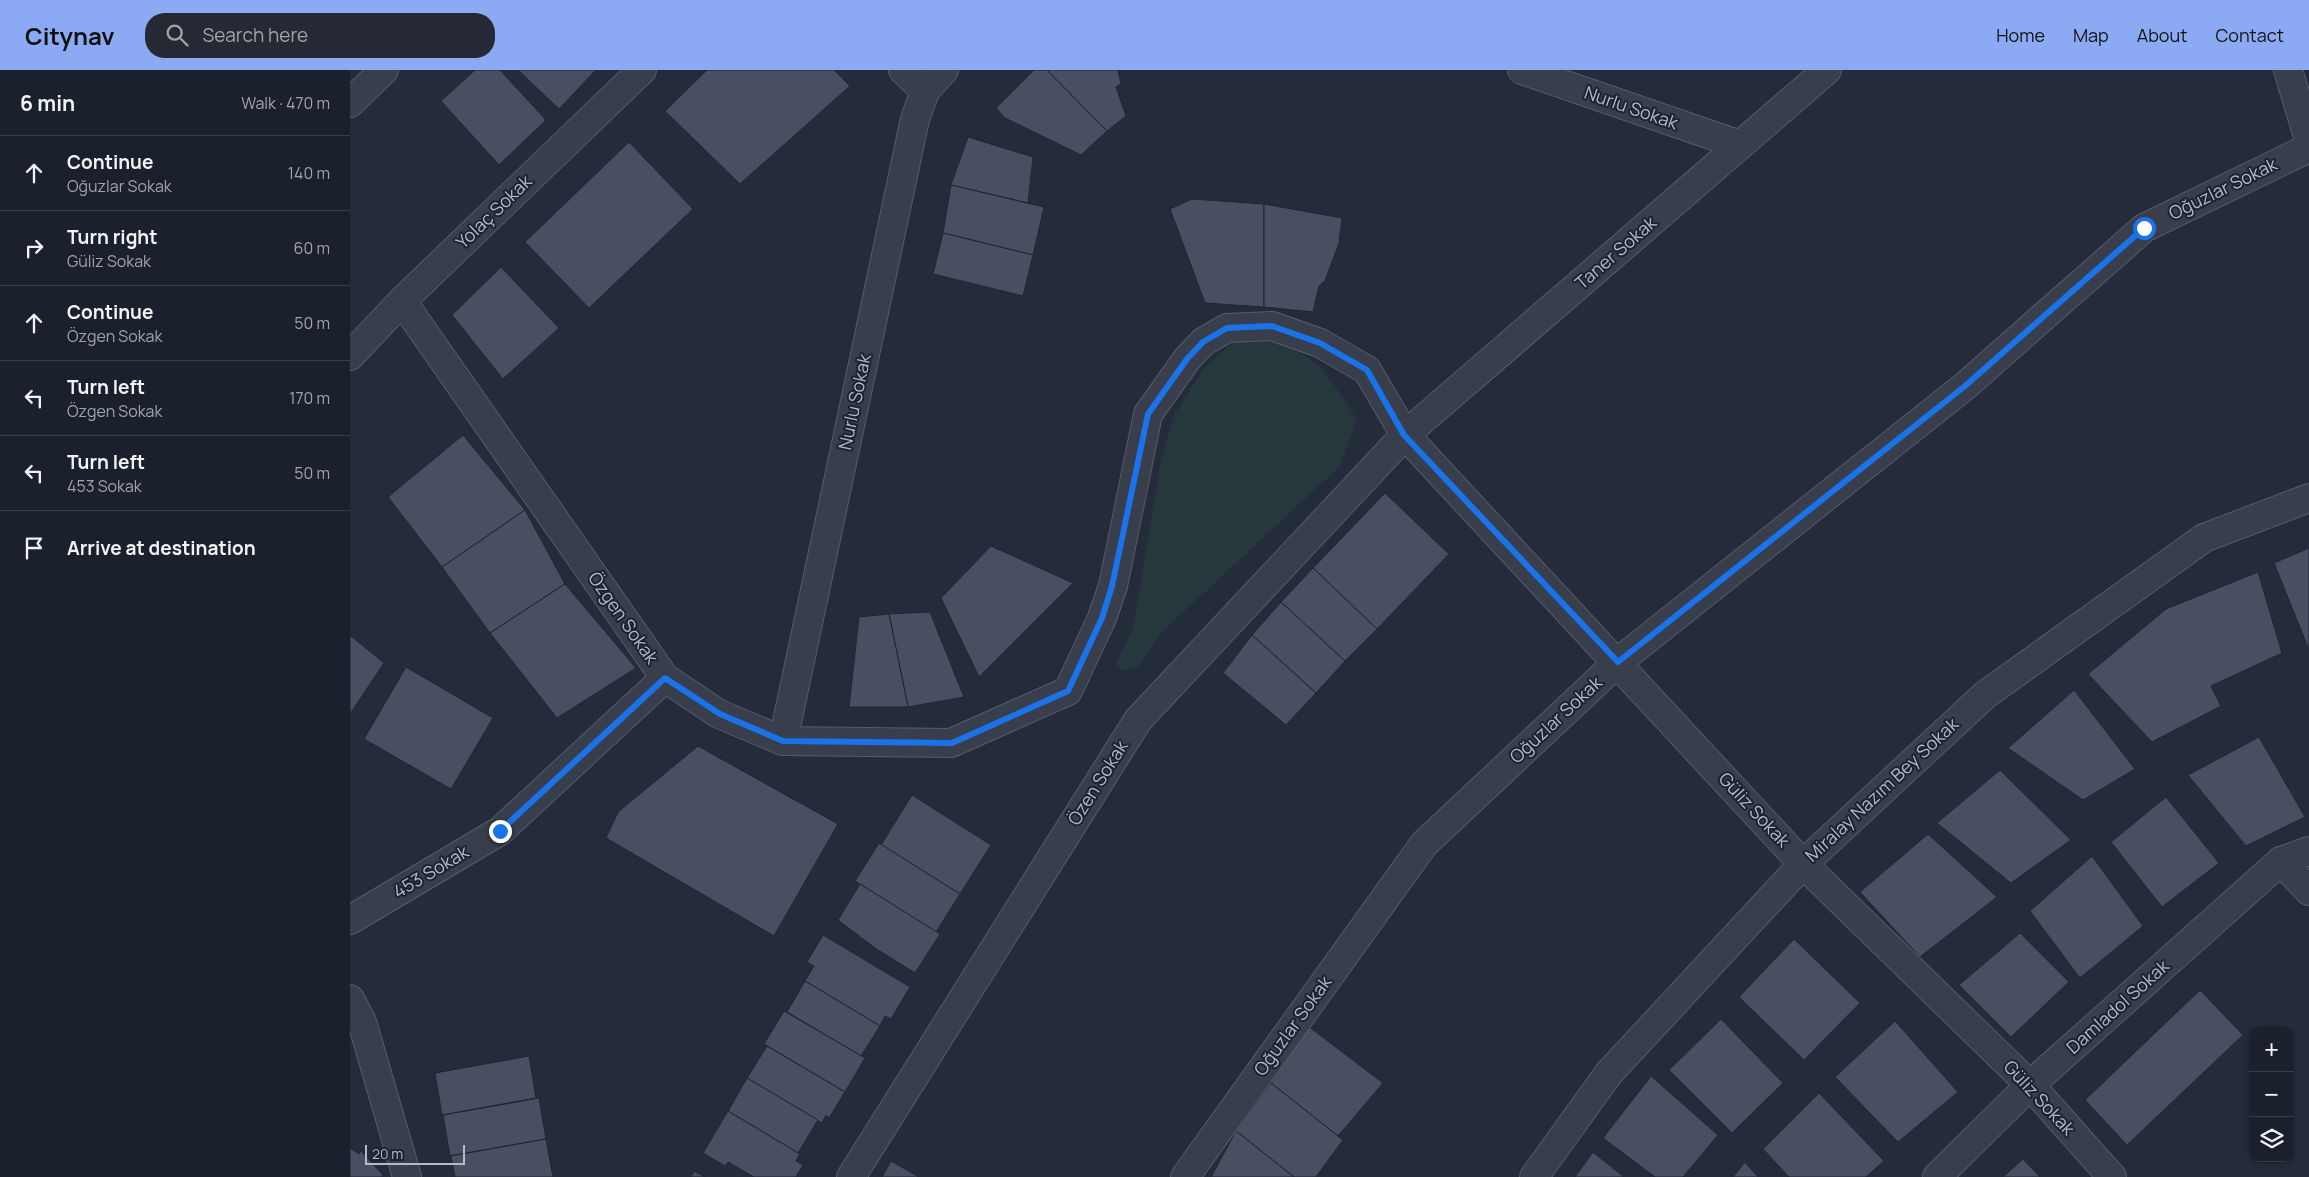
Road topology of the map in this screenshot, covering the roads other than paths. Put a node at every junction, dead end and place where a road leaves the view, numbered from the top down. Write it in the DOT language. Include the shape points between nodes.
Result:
graph roads {
  1 [pos="384,70"];
  2 [pos="642,70"];
  3 [pos="902,70"];
  4 [pos="944,70"];
  5 [pos="1522,70"];
  6 [pos="1827,70"];
  7 [pos="2288,70"];
  8 [pos="926,91"];
  9 [pos="350,103"];
  10 [pos="2309,140"];
  11 [pos="1740,145"];
  12 [pos="2309,148"];
  13 [pos="402,301"];
  14 [pos="350,356"];
  15 [pos="1404,435"];
  16 [pos="2309,498"];
  17 [pos="1618,662"];
  18 [pos="665,678"];
  19 [pos="783,741"];
  20 [pos="2309,851"];
  21 [pos="2281,861"];
  22 [pos="1803,864"];
  23 [pos="2309,891"];
  24 [pos="350,920"];
  25 [pos="354,1020"];
  26 [pos="2030,1086"];
  27 [pos="408,1177"];
  28 [pos="851,1177"];
  29 [pos="1185,1177"];
  30 [pos="1534,1177"];
  31 [pos="1937,1177"];
  32 [pos="2112,1177"];
  1 -- 9 [label="street"];
  2 -- 13 [label="street, Yolaç Sokak"];
  3 -- 8 [label="street"];
  4 -- 8 [label="street, Nurlu Sokak"];
  5 -- 11 [label="street, Nurlu Sokak"];
  6 -- 11 [label="street, Taner Sokak"];
  7 -- 10 [label="street"];
  8 -- 19 [label="street, Nurlu Sokak" via="912,129"];
  11 -- 15 [label="street, Taner Sokak"];
  12 -- 17 [label="street, Oğuzlar Sokak" via="2144,228 1965,386"];
  13 -- 14 [label="street, Yolaç Sokak"];
  13 -- 18 [label="street, Özgen Sokak"];
  15 -- 17 [label="street, Güliz Sokak"];
  15 -- 19 [label="street, Özgen Sokak" via="1367,370 1320,343 1272,326 1227,328 1203,342 1187,359 1148,414 1112,586 1102,618 1068,691 952,743"];
  15 -- 28 [label="street, Özen Sokak" via="1138,720"];
  16 -- 22 [label="street, Miralay Nazım Bey Sokak" via="2204,538 1985,695"];
  17 -- 22 [label="street, Güliz Sokak"];
  17 -- 29 [label="street, Oğuzlar Sokak" via="1424,844"];
  18 -- 19 [label="street, Özgen Sokak" via="720,714"];
  18 -- 24 [label="street, 453 Sokak" via="500,831"];
  20 -- 21 [label="street, Damladol Sokak"];
  21 -- 23 [label="street"];
  21 -- 26 [label="street, Damladol Sokak"];
  22 -- 26 [label="street, Güliz Sokak"];
  22 -- 30 [label="street, Miralay Nazım Bey Sokak" via="1609,1073"];
  25 -- 27 [label="street"];
  26 -- 31 [label="street, Damladol Sokak"];
  26 -- 32 [label="street, Güliz Sokak"];
}
